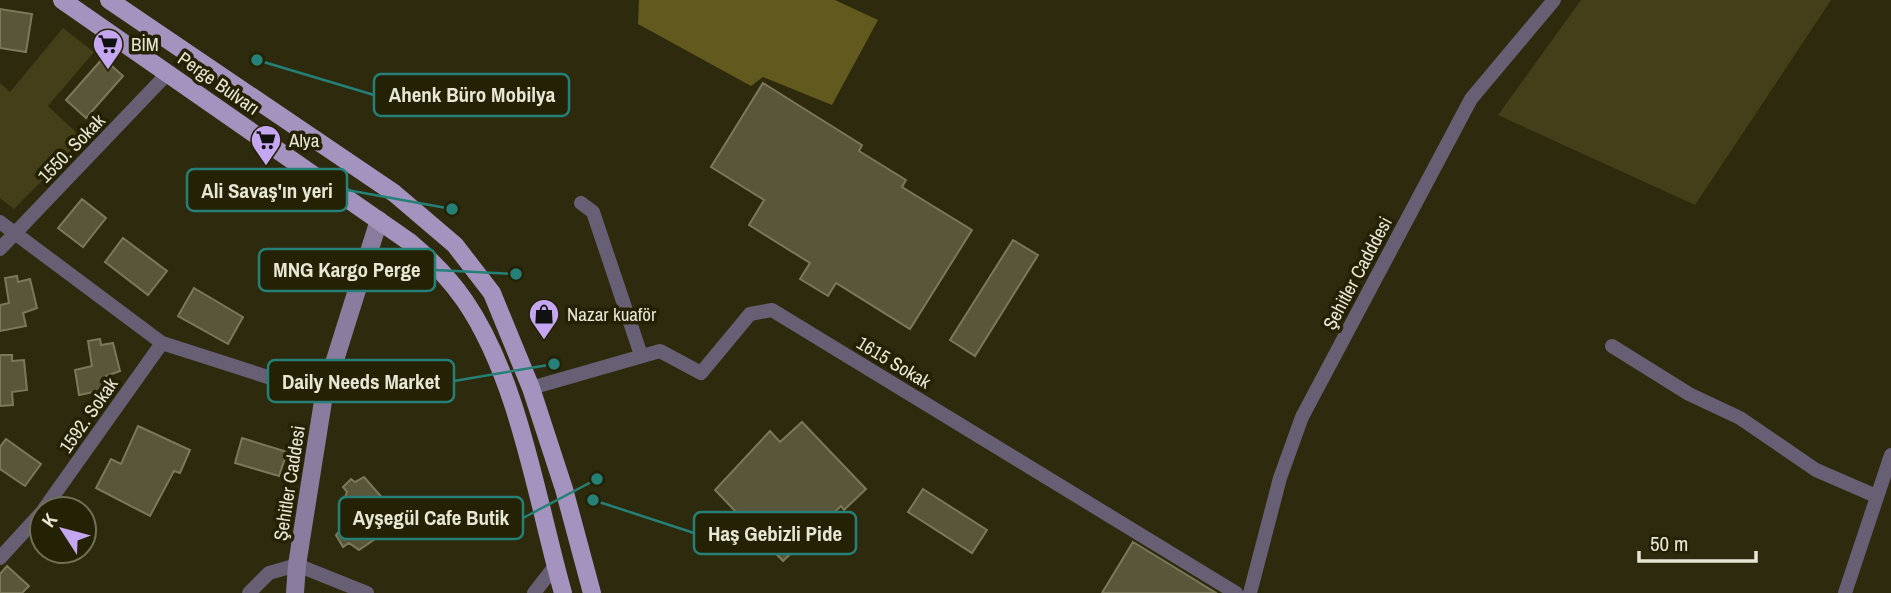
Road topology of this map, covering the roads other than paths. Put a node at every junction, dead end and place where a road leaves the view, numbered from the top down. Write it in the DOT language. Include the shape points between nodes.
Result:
graph roads {
  1 [pos="62,0"];
  2 [pos="109,0"];
  3 [pos="1554,0"];
  4 [pos="168,73"];
  5 [pos="581,203"];
  6 [pos="379,220"];
  7 [pos="0,222"];
  8 [pos="15,234"];
  9 [pos="0,249"];
  10 [pos="162,343"];
  11 [pos="1612,346"];
  12 [pos="641,355"];
  13 [pos="531,388"];
  14 [pos="324,396"];
  15 [pos="1891,455"];
  16 [pos="54,495"];
  17 [pos="1876,496"];
  18 [pos="28,527"];
  19 [pos="0,558"];
  20 [pos="297,565"];
  21 [pos="555,565"];
  22 [pos="249,593"];
  23 [pos="295,593"];
  24 [pos="368,593"];
  25 [pos="534,593"];
  26 [pos="562,593"];
  27 [pos="592,593"];
  28 [pos="1236,593"];
  29 [pos="1250,593"];
  30 [pos="1845,593"];
  1 -- 4 [label="main road, Perge Bulvarı"];
  2 -- 13 [label="main road, Perge Bulvarı" via="394,193 455,245 492,293"];
  3 -- 29 [label="street, Şehitler Cadddesi" via="1471,99 1302,417 1280,478"];
  4 -- 6 [label="main road, Perge Bulvarı"];
  4 -- 8 [label="street, 1550. Sokak"];
  5 -- 12 [label="street" via="593,212"];
  6 -- 14 [label="street, Şehitler Caddesi"];
  6 -- 21 [label="main road, Perge Bulvarı" via="438,266 484,334 507,389"];
  7 -- 8 [label="street"];
  8 -- 9 [label="street, 1550. Sokak"];
  8 -- 10 [label="street"];
  10 -- 14 [label="street"];
  10 -- 16 [label="street, 1592. Sokak"];
  11 -- 17 [label="street" via="1689,394 1740,418 1816,470"];
  12 -- 13 [label="street, 1615 Sokak"];
  12 -- 28 [label="street, 1615 Sokak" via="660,351 702,373 750,314 772,310"];
  13 -- 27 [label="main road, Perge Bulvarı"];
  14 -- 20 [label="street, Şehitler Caddesi"];
  15 -- 17 [label="street"];
  17 -- 30 [label="street"];
  18 -- 19 [label="street, 1592. Sokak"];
  20 -- 22 [label="street" via="270,573"];
  20 -- 23 [label="street, Şehitler Caddesi"];
  20 -- 24 [label="street"];
  21 -- 25 [label="street"];
  21 -- 26 [label="main road, Perge Bulvarı"];
}
